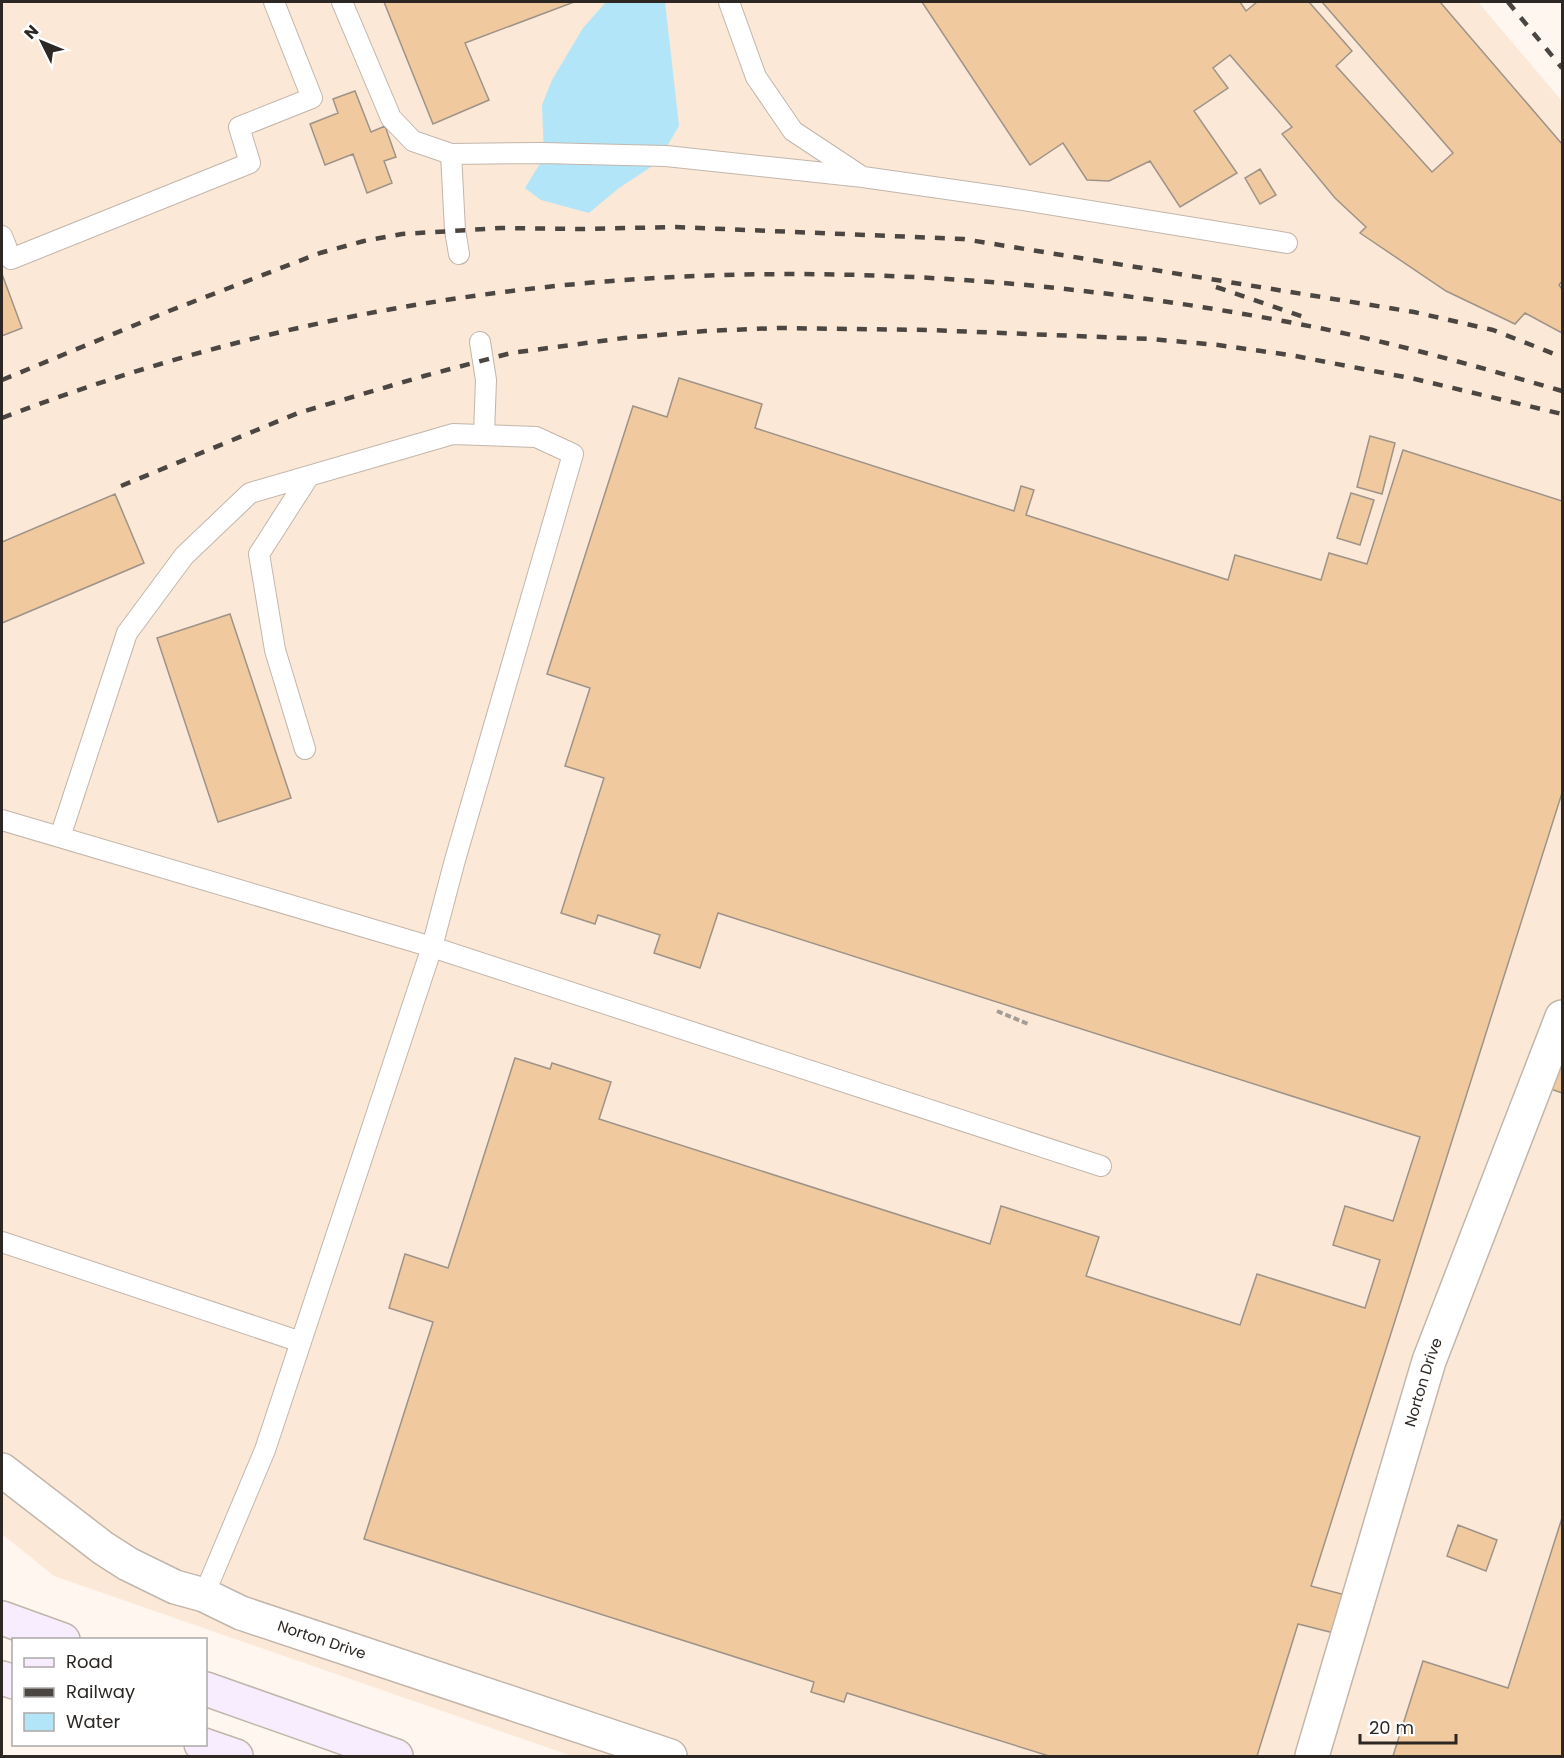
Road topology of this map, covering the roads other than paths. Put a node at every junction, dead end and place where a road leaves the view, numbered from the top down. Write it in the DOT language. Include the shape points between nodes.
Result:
graph roads {
  1 [pos="274,2"];
  2 [pos="342,2"];
  3 [pos="729,2"];
  4 [pos="452,154"];
  5 [pos="863,177"];
  6 [pos="2,236"];
  7 [pos="1287,243"];
  8 [pos="459,255"];
  9 [pos="480,342"];
  10 [pos="484,434"];
  11 [pos="309,476"];
  12 [pos="305,749"];
  13 [pos="2,820"];
  14 [pos="60,837"];
  15 [pos="432,947"];
  16 [pos="1563,1017"];
  17 [pos="1101,1166"];
  18 [pos="2,1242"];
  19 [pos="301,1342"];
  20 [pos="2,1470"];
  21 [pos="204,1595"];
  22 [pos="2,1618"];
  23 [pos="57,1638"];
  24 [pos="207,1689"];
  25 [pos="207,1746"];
  26 [pos="236,1756"];
  27 [pos="396,1756"];
  28 [pos="670,1756"];
  29 [pos="1312,1756"];
  1 -- 6 [label="lane" via="312,98 239,127 250,163 11,260"];
  2 -- 4 [label="lane" via="391,118 412,141"];
  3 -- 5 [label="lane" via="756,77 793,131"];
  4 -- 5 [label="lane" via="666,156"];
  4 -- 8 [label="lane"];
  5 -- 7 [label="lane"];
  9 -- 10 [label="lane" via="486,380"];
  10 -- 11 [label="lane" via="453,434"];
  10 -- 15 [label="lane" via="536,437 573,454"];
  11 -- 12 [label="lane" via="259,554 275,650"];
  11 -- 14 [label="lane" via="250,493 184,556 127,633"];
  13 -- 14 [label="lane"];
  14 -- 15 [label="lane"];
  15 -- 17 [label="lane"];
  15 -- 19 [label="lane"];
  16 -- 29 [label="street, Norton Drive" via="1429,1361"];
  18 -- 19 [label="lane"];
  19 -- 21 [label="lane" via="265,1450"];
  20 -- 21 [label="street, Norton Drive" via="128,1564 175,1587"];
  21 -- 28 [label="street, Norton Drive" via="240,1613"];
  22 -- 23 [label="main road"];
  24 -- 27 [label="main road"];
  25 -- 26 [label="main road"];
}
